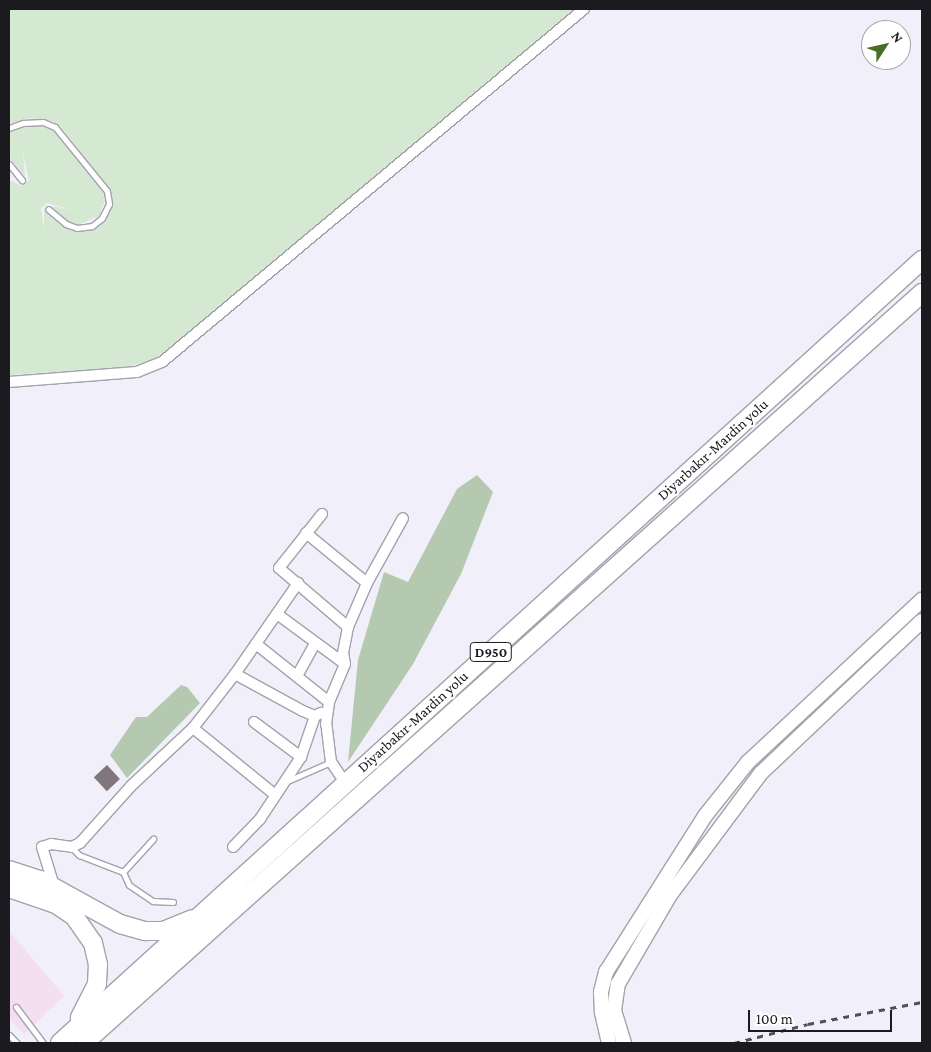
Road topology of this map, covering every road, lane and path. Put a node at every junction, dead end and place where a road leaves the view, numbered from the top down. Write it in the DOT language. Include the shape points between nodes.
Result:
graph roads {
  1 [pos="584,9"];
  2 [pos="9,128"];
  3 [pos="9,164"];
  4 [pos="22,180"];
  5 [pos="48,209"];
  6 [pos="922,260"];
  7 [pos="922,293"];
  8 [pos="9,382"];
  9 [pos="322,514"];
  10 [pos="403,518"];
  11 [pos="306,533"];
  12 [pos="367,583"];
  13 [pos="298,584"];
  14 [pos="922,600"];
  15 [pos="277,614"];
  16 [pos="922,621"];
  17 [pos="348,626"];
  18 [pos="256,644"];
  19 [pos="315,644"];
  20 [pos="345,664"];
  21 [pos="235,674"];
  22 [pos="297,676"];
  23 [pos="328,706"];
  24 [pos="314,716"];
  25 [pos="254,722"];
  26 [pos="193,728"];
  27 [pos="301,757"];
  28 [pos="332,762"];
  29 [pos="282,782"];
  30 [pos="346,784"];
  31 [pos="274,794"];
  32 [pos="153,839"];
  33 [pos="72,847"];
  34 [pos="233,847"];
  35 [pos="9,870"];
  36 [pos="123,872"];
  37 [pos="54,886"];
  38 [pos="9,888"];
  39 [pos="173,902"];
  40 [pos="217,903"];
  41 [pos="16,1008"];
  42 [pos="9,1034"];
  43 [pos="79,1037"];
  44 [pos="17,1043"];
  45 [pos="43,1043"];
  46 [pos="60,1043"];
  47 [pos="609,1043"];
  48 [pos="624,1043"];
  1 -- 8 [label="street" via="162,362 137,372"];
  2 -- 5 [label="lane" via="43,122 55,126 107,192 109,204 102,218 92,226 77,228 66,224"];
  3 -- 4 [label="lane"];
  6 -- 30 [label="highway, Diyarbakır-Mardin yolu / D950"];
  7 -- 43 [label="highway, Diyarbakır-Mardin yolu / D950"];
  9 -- 11 [label="street"];
  10 -- 12 [label="street"];
  11 -- 12 [label="street"];
  11 -- 13 [label="street" via="279,568"];
  12 -- 17 [label="street"];
  13 -- 15 [label="street"];
  13 -- 17 [label="street"];
  14 -- 47 [label="street" via="748,762 705,816 606,972 601,992"];
  15 -- 18 [label="street"];
  15 -- 19 [label="street"];
  16 -- 48 [label="street" via="761,773 670,896 618,984 614,1012"];
  17 -- 20 [label="street" via="343,653"];
  18 -- 21 [label="street"];
  18 -- 22 [label="street"];
  19 -- 20 [label="street"];
  19 -- 22 [label="street"];
  20 -- 23 [label="street"];
  21 -- 24 [label="street"];
  21 -- 26 [label="street"];
  22 -- 23 [label="street"];
  23 -- 24 [label="street"];
  23 -- 28 [label="street"];
  24 -- 27 [label="street"];
  25 -- 27 [label="street"];
  26 -- 31 [label="street" via="222,755 244,767"];
  26 -- 33 [label="street" via="131,786 87,836"];
  27 -- 29 [label="street"];
  28 -- 29 [label="lane" via="289,782"];
  28 -- 30 [label="street"];
  29 -- 31 [label="street"];
  30 -- 40 [label="highway, Diyarbakır-Mardin yolu / D950"];
  31 -- 34 [label="street" via="260,819"];
  32 -- 36 [label="lane"];
  33 -- 36 [label="lane" via="79,855"];
  33 -- 37 [label="street" via="51,844 42,847"];
  35 -- 37 [label="highway"];
  36 -- 39 [label="lane" via="129,886 140,893 159,902"];
  37 -- 40 [label="highway" via="120,924 146,931 163,931"];
  38 -- 43 [label="highway" via="56,904 84,927 93,943 98,964 97,984"];
  40 -- 43 [label="highway, Diyarbakır-Mardin yolu / D950"];
  41 -- 45 [label="lane"];
  42 -- 44 [label="lane"];
  43 -- 46 [label="highway, Diyarbakır-Mardin yolu / D950"];
}
